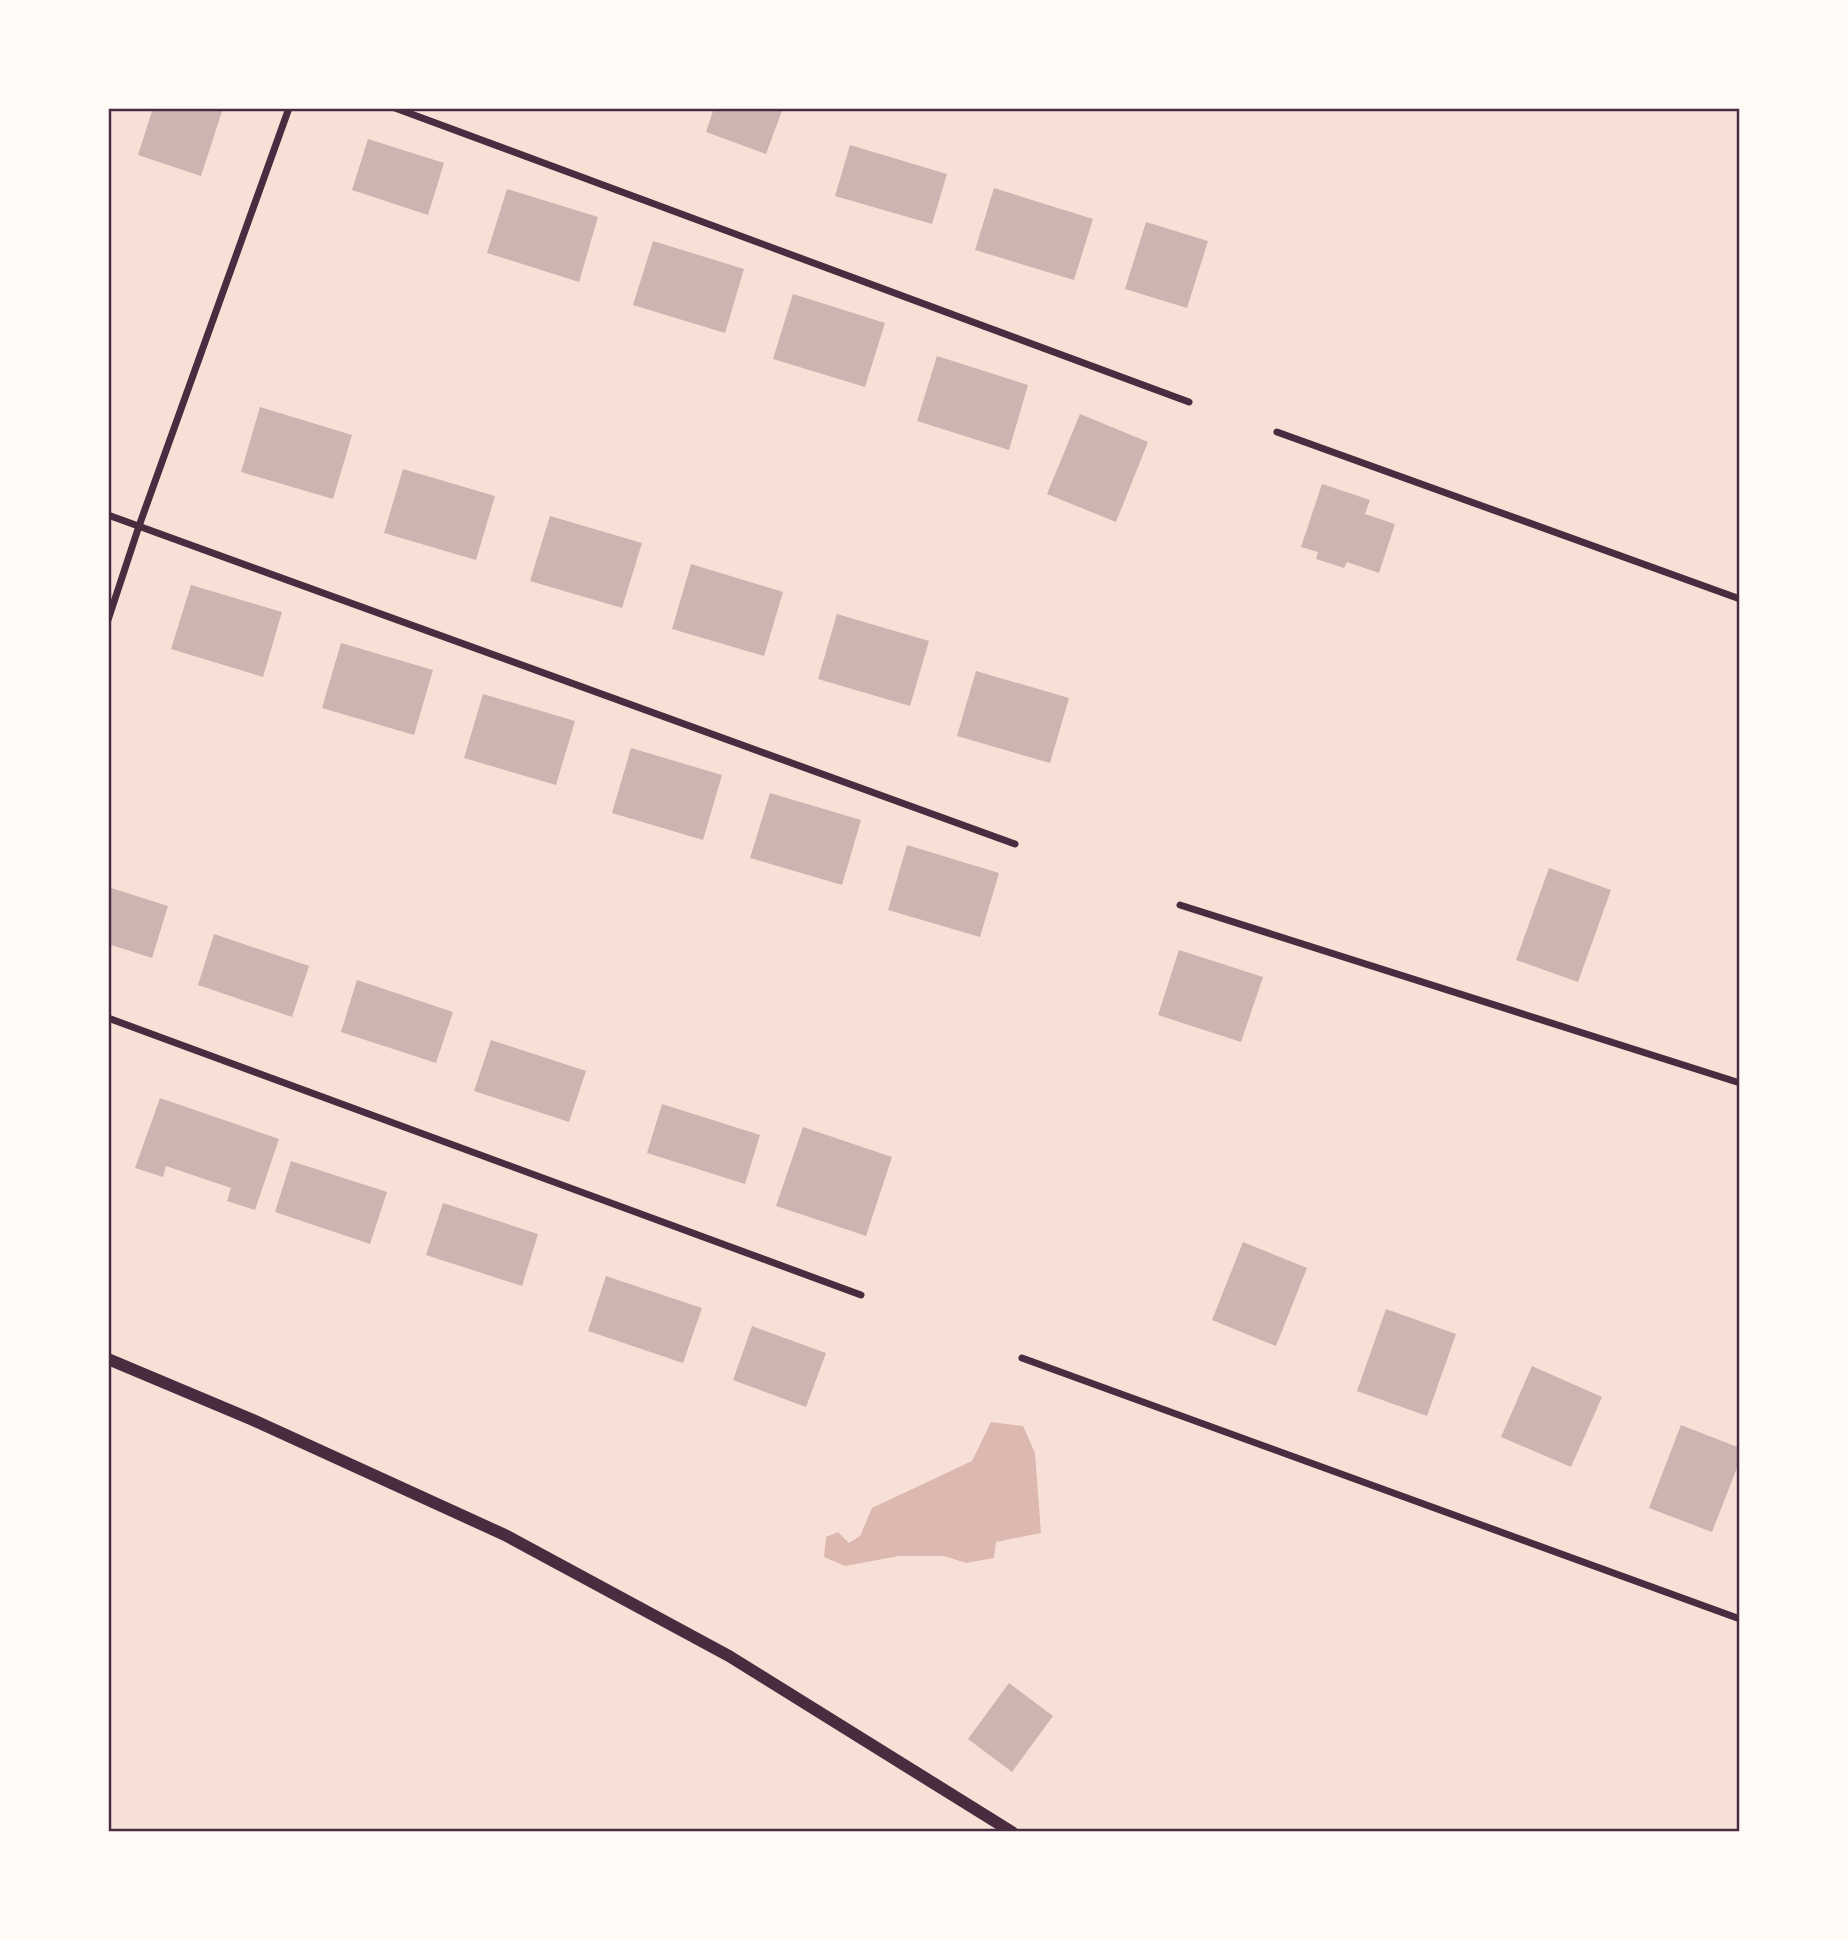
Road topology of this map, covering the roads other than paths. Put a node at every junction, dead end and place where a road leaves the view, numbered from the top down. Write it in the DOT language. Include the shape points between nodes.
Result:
graph roads {
  1 [pos="289,108"];
  2 [pos="395,108"];
  3 [pos="1189,401"];
  4 [pos="1277,432"];
  5 [pos="108,515"];
  6 [pos="139,526"];
  7 [pos="1740,600"];
  8 [pos="108,620"];
  9 [pos="1015,844"];
  10 [pos="1180,905"];
  11 [pos="108,1017"];
  12 [pos="1740,1083"];
  13 [pos="862,1295"];
  14 [pos="1022,1358"];
  15 [pos="108,1359"];
  16 [pos="1740,1619"];
  17 [pos="1012,1832"];
  1 -- 6 [label="street"];
  2 -- 3 [label="street"];
  4 -- 7 [label="street"];
  5 -- 6 [label="street"];
  6 -- 8 [label="street"];
  6 -- 9 [label="street"];
  10 -- 12 [label="street"];
  11 -- 13 [label="street"];
  14 -- 16 [label="street"];
  15 -- 17 [label="street" via="505,1535 729,1656"];
}
